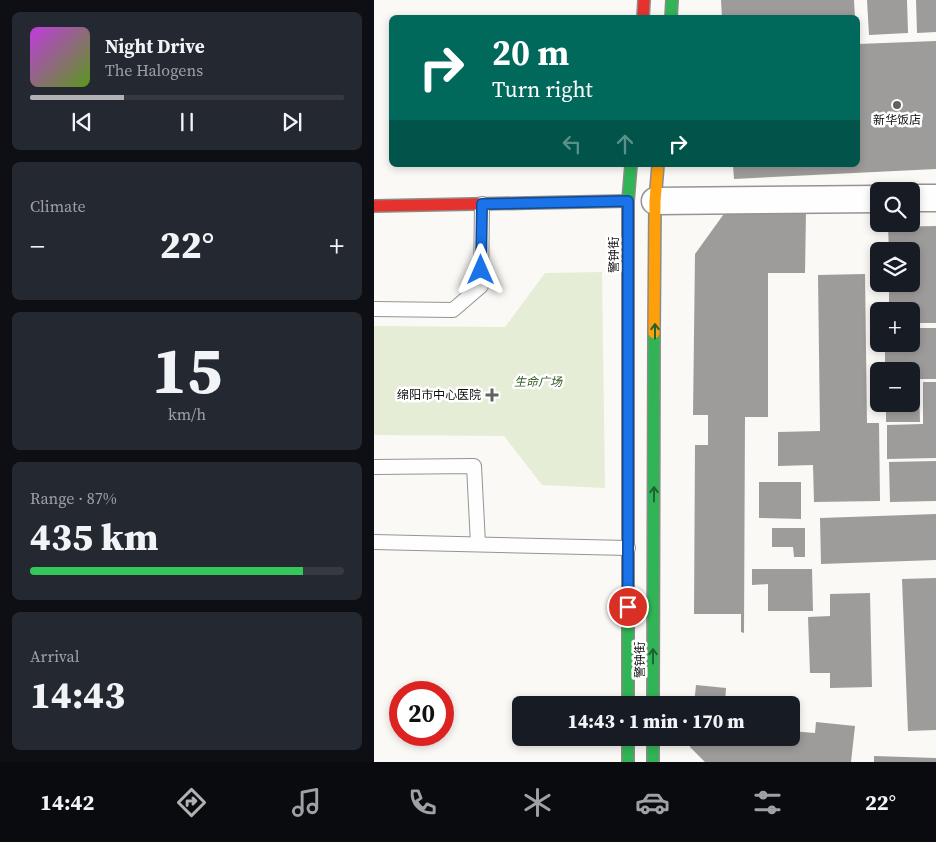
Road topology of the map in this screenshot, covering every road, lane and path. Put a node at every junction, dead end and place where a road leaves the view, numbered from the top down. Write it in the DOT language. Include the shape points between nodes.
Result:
graph roads {
  1 [pos="644,0"];
  2 [pos="672,0"];
  3 [pos="643,15"];
  4 [pos="671,15"];
  5 [pos="631,167"];
  6 [pos="658,167"];
  7 [pos="920,198"];
  8 [pos="936,198"];
  9 [pos="870,199"];
  10 [pos="628,201"];
  11 [pos="655,201"];
  12 [pos="482,204"];
  13 [pos="374,206"];
  14 [pos="374,309"];
  15 [pos="374,467"];
  16 [pos="374,542"];
  17 [pos="478,544"];
  18 [pos="628,548"];
  19 [pos="628,696"];
  20 [pos="653,696"];
  21 [pos="628,746"];
  22 [pos="653,746"];
  23 [pos="628,762"];
  24 [pos="653,762"];
  1 -- 3 [label="main road"];
  2 -- 4 [label="main road"];
  5 -- 10 [label="main road, 警钟街"];
  6 -- 11 [label="main road, 警钟街"];
  7 -- 8 [label="street"];
  9 -- 11 [label="street"];
  10 -- 12 [label="main road"];
  10 -- 18 [label="main road, 警钟街"];
  20 -- 11 [label="main road, 警钟街, one-way"];
  12 -- 13 [label="main road"];
  12 -- 14 [label="lane" via="481,286 453,310"];
  15 -- 17 [label="lane" via="474,466"];
  16 -- 17 [label="lane"];
  17 -- 18 [label="lane"];
  18 -- 19 [label="main road, 警钟街"];
  21 -- 23 [label="main road"];
  22 -- 24 [label="main road"];
}
